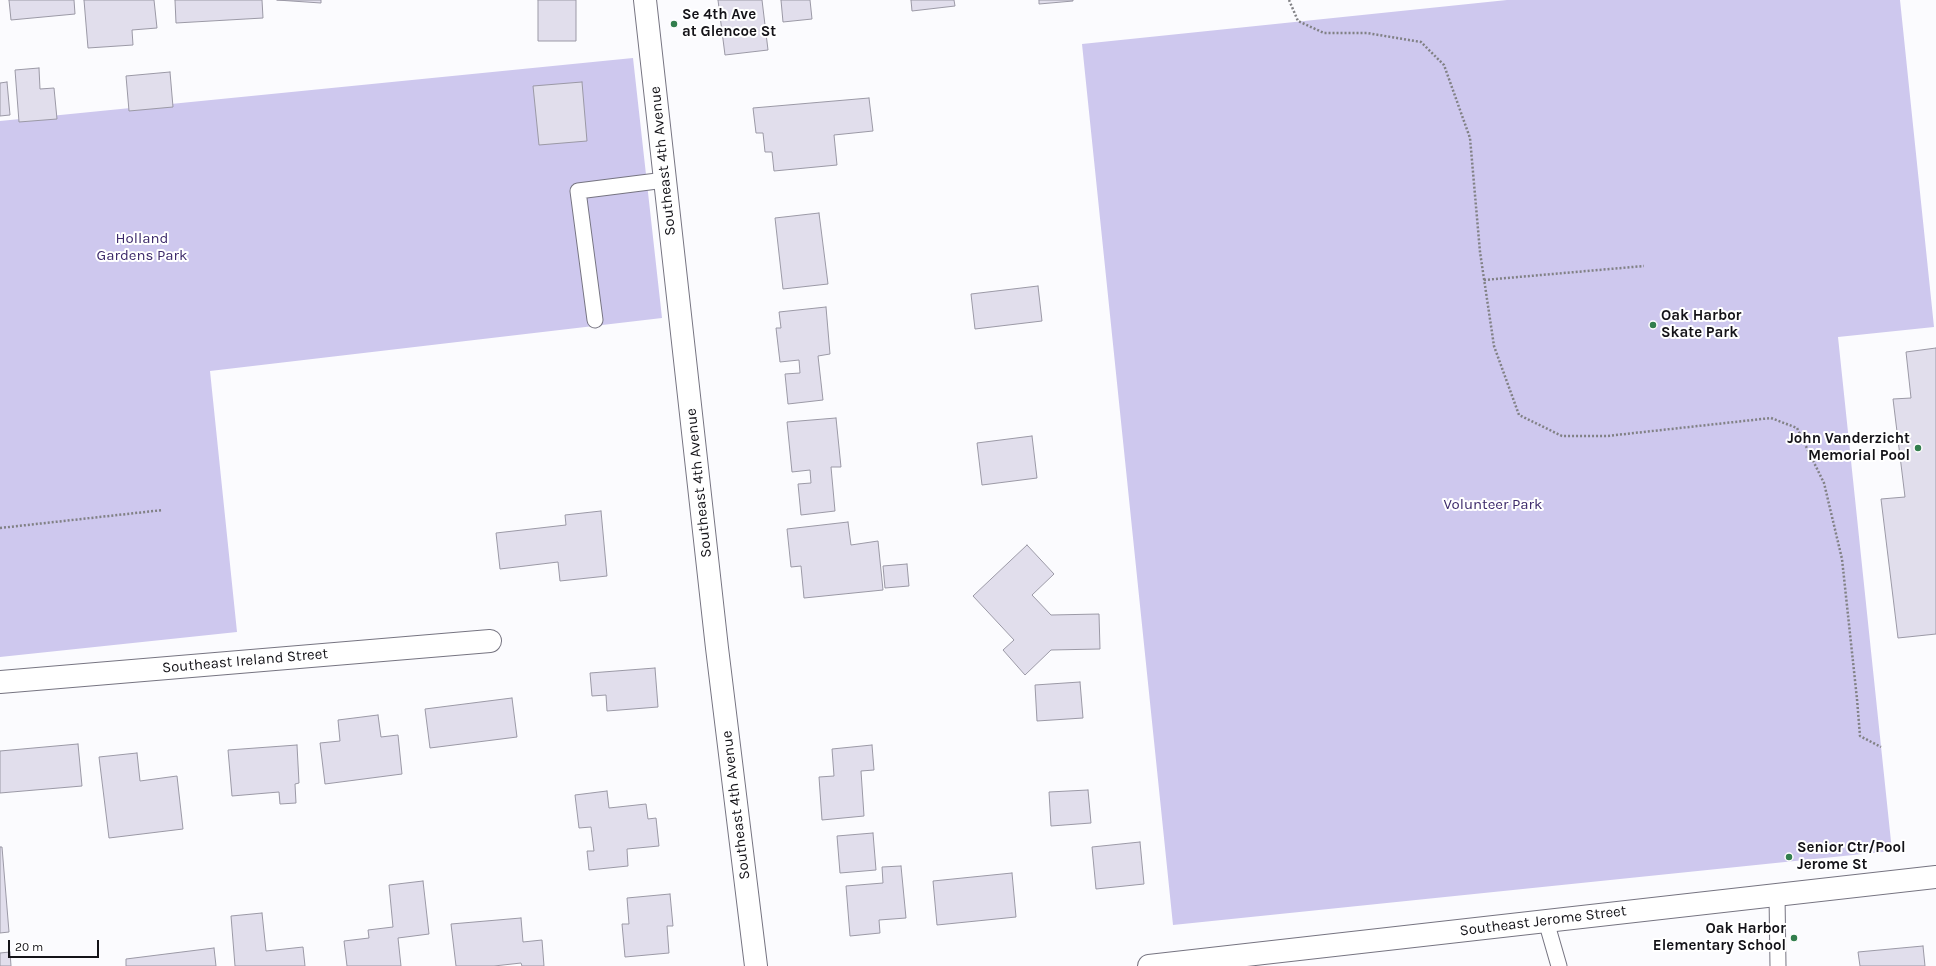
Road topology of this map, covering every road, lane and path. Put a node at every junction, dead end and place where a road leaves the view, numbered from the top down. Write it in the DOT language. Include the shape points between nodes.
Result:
graph roads {
  1 [pos="645,0"];
  2 [pos="1289,0"];
  3 [pos="665,180"];
  4 [pos="1644,266"];
  5 [pos="1484,280"];
  6 [pos="595,320"];
  7 [pos="162,510"];
  8 [pos="0,528"];
  9 [pos="490,641"];
  10 [pos="0,682"];
  11 [pos="1881,747"];
  12 [pos="1936,877"];
  13 [pos="1777,895"];
  14 [pos="1546,921"];
  15 [pos="756,966"];
  16 [pos="1149,966"];
  17 [pos="1559,966"];
  18 [pos="1778,966"];
  1 -- 3 [label="street, Southeast 4th Avenue"];
  2 -- 5 [label="path" via="1298,21 1324,33 1367,33 1421,42 1444,65 1470,138"];
  3 -- 6 [label="lane" via="578,191"];
  3 -- 15 [label="street, Southeast 4th Avenue" via="717,648"];
  4 -- 5 [label="path"];
  5 -- 11 [label="path" via="1494,346 1519,415 1562,436 1607,436 1771,418 1798,428 1824,482 1842,560 1860,736"];
  7 -- 8 [label="path"];
  9 -- 10 [label="street, Southeast Ireland Street"];
  12 -- 13 [label="street, Southeast Jerome Street"];
  13 -- 14 [label="street, Southeast Jerome Street"];
  13 -- 18 [label="lane"];
  14 -- 16 [label="street, Southeast Jerome Street"];
  14 -- 17 [label="lane"];
}
